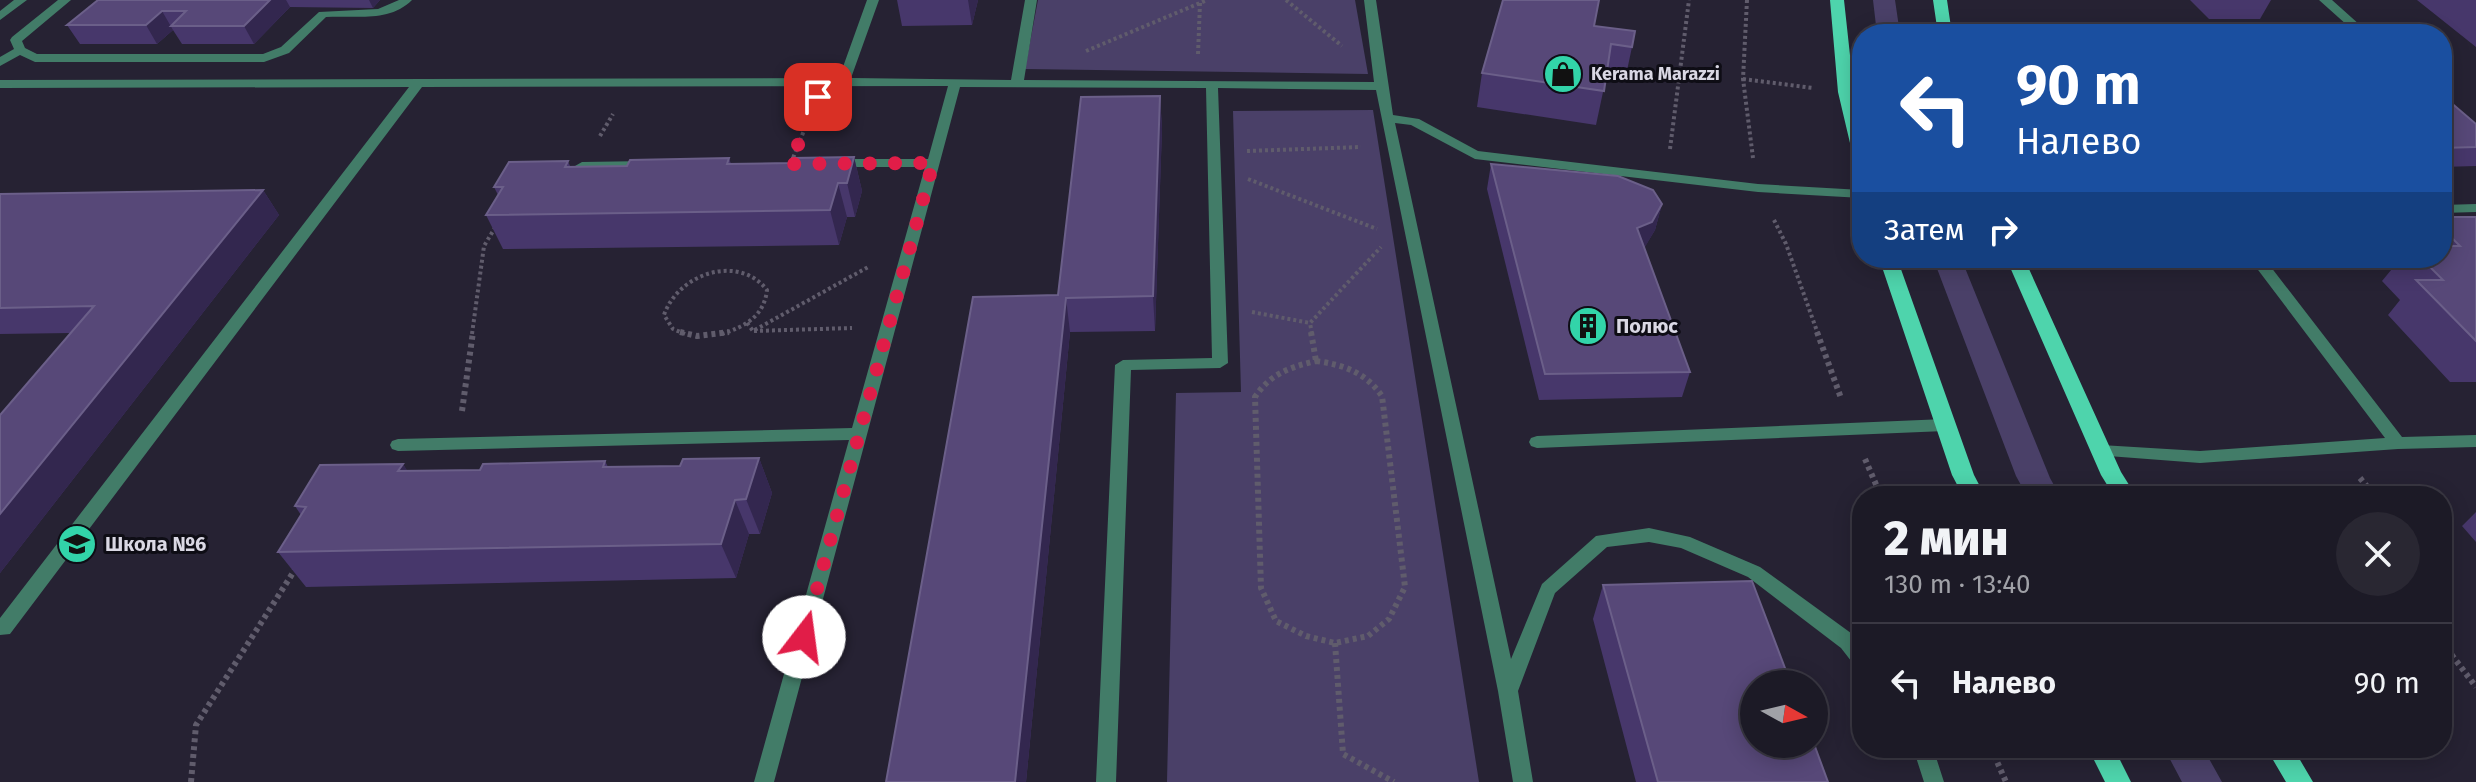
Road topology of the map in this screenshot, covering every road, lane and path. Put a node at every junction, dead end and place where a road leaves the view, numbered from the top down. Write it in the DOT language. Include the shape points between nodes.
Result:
graph roads {
  1 [pos="21,0"];
  2 [pos="65,0"];
  3 [pos="406,0"];
  4 [pos="873,0"];
  5 [pos="1031,0"];
  6 [pos="1189,0"];
  7 [pos="1207,0"];
  8 [pos="1286,0"];
  9 [pos="1370,0"];
  10 [pos="1689,0"];
  11 [pos="1747,0"];
  12 [pos="1837,0"];
  13 [pos="1940,0"];
  14 [pos="2325,0"];
  15 [pos="1200,3"];
  16 [pos="1188,8"];
  17 [pos="0,17"];
  18 [pos="1944,24"];
  19 [pos="2353,24"];
  20 [pos="20,50"];
  21 [pos="1086,51"];
  22 [pos="1378,60"];
  23 [pos="0,62"];
  24 [pos="1743,79"];
  25 [pos="844,82"];
  26 [pos="418,83"];
  27 [pos="955,83"];
  28 [pos="1017,83"];
  29 [pos="0,84"];
  30 [pos="1204,85"];
  31 [pos="1381,86"];
  32 [pos="1846,92"];
  33 [pos="813,110"];
  34 [pos="1388,118"];
  35 [pos="1852,118"];
  36 [pos="1394,146"];
  37 [pos="1214,159"];
  38 [pos="933,163"];
  39 [pos="790,164"];
  40 [pos="657,165"];
  41 [pos="582,166"];
  42 [pos="1666,178"];
  43 [pos="1758,188"];
  44 [pos="1852,193"];
  45 [pos="2476,208"];
  46 [pos="2452,209"];
  47 [pos="499,220"];
  48 [pos="1393,234"];
  49 [pos="1413,235"];
  50 [pos="911,243"];
  51 [pos="1891,268"];
  52 [pos="2019,268"];
  53 [pos="2264,268"];
  54 [pos="1219,307"];
  55 [pos="747,323"];
  56 [pos="1310,323"];
  57 [pos="888,327"];
  58 [pos="753,331"];
  59 [pos="1316,361"];
  60 [pos="1945,425"];
  61 [pos="1852,430"];
  62 [pos="859,434"];
  63 [pos="2476,441"];
  64 [pos="1537,442"];
  65 [pos="2398,443"];
  66 [pos="457,444"];
  67 [pos="398,445"];
  68 [pos="2101,451"];
  69 [pos="1877,486"];
  70 [pos="1970,486"];
  71 [pos="2120,486"];
  72 [pos="298,566"];
  73 [pos="3,628"];
  74 [pos="1335,643"];
  75 [pos="1852,647"];
  76 [pos="2452,655"];
  77 [pos="2476,687"];
  78 [pos="1508,691"];
  79 [pos="1926,758"];
  80 [pos="1995,758"];
  81 [pos="2106,758"];
  82 [pos="2285,758"];
  83 [pos="1521,780"];
  84 [pos="191,782"];
  85 [pos="764,782"];
  86 [pos="1106,782"];
  87 [pos="1394,782"];
  88 [pos="1934,782"];
  89 [pos="2006,782"];
  90 [pos="2118,782"];
  91 [pos="2300,782"];
  1 -- 17 [label="lane"];
  2 -- 20 [label="lane" via="16,40"];
  3 -- 20 [label="lane" via="393,10 323,14 285,50 264,58 35,58"];
  4 -- 25 [label="lane"];
  5 -- 28 [label="lane"];
  6 -- 16 [label="path"];
  7 -- 15 [label="path"];
  8 -- 22 [label="path" via="1359,60"];
  9 -- 22 [label="lane"];
  10 -- 42 [label="path"];
  11 -- 24 [label="path"];
  12 -- 32 [label="main road"];
  13 -- 18 [label="main road"];
  14 -- 19 [label="lane"];
  15 -- 16 [label="path"];
  15 -- 30 [label="path"];
  16 -- 21 [label="path"];
  20 -- 23 [label="lane"];
  22 -- 31 [label="lane"];
  24 -- 32 [label="path"];
  24 -- 43 [label="path"];
  25 -- 26 [label="lane"];
  25 -- 27 [label="lane"];
  26 -- 29 [label="lane"];
  26 -- 73 [label="lane"];
  27 -- 28 [label="lane"];
  27 -- 38 [label="lane"];
  28 -- 30 [label="lane"];
  30 -- 31 [label="lane"];
  30 -- 37 [label="lane"];
  31 -- 34 [label="lane"];
  32 -- 35 [label="main road"];
  33 -- 39 [label="path"];
  34 -- 36 [label="lane"];
  34 -- 42 [label="lane" via="1414,122 1475,155"];
  36 -- 37 [label="path"];
  36 -- 49 [label="lane"];
  37 -- 48 [label="path"];
  37 -- 54 [label="lane"];
  38 -- 39 [label="lane"];
  38 -- 50 [label="lane"];
  40 -- 41 [label="lane"];
  42 -- 43 [label="lane"];
  43 -- 44 [label="lane"];
  43 -- 61 [label="path" via="1786,244"];
  45 -- 46 [label="lane"];
  47 -- 66 [label="path" via="484,246"];
  48 -- 49 [label="path"];
  48 -- 56 [label="path"];
  49 -- 78 [label="lane"];
  50 -- 57 [label="lane"];
  50 -- 58 [label="path"];
  51 -- 60 [label="main road"];
  52 -- 68 [label="main road"];
  53 -- 65 [label="lane"];
  54 -- 56 [label="path"];
  54 -- 86 [label="lane" via="1220,363 1123,365"];
  55 -- 55 [label="path" via="764,307 767,290 757,277 736,270 710,272 685,282 668,298 664,315 673,329 695,336 722,334"];
  55 -- 58 [label="path"];
  56 -- 59 [label="path"];
  57 -- 58 [label="path"];
  57 -- 62 [label="lane"];
  59 -- 74 [label="path" via="1281,368 1255,397 1261,588 1276,621"];
  59 -- 74 [label="path" via="1360,372 1382,396 1405,587 1389,619 1368,636"];
  60 -- 61 [label="lane"];
  60 -- 70 [label="main road"];
  61 -- 64 [label="lane"];
  61 -- 69 [label="path"];
  62 -- 66 [label="lane"];
  62 -- 85 [label="lane"];
  63 -- 65 [label="lane"];
  65 -- 68 [label="lane" via="2200,457"];
  66 -- 67 [label="lane"];
  68 -- 71 [label="main road"];
  72 -- 84 [label="path" via="196,725"];
  74 -- 87 [label="path" via="1343,754"];
  75 -- 78 [label="lane" via="1754,572 1684,542 1649,535 1602,541 1548,589"];
  76 -- 77 [label="path"];
  78 -- 83 [label="lane"];
  79 -- 88 [label="lane"];
  80 -- 89 [label="path"];
  81 -- 90 [label="main road"];
  82 -- 91 [label="main road"];
}
